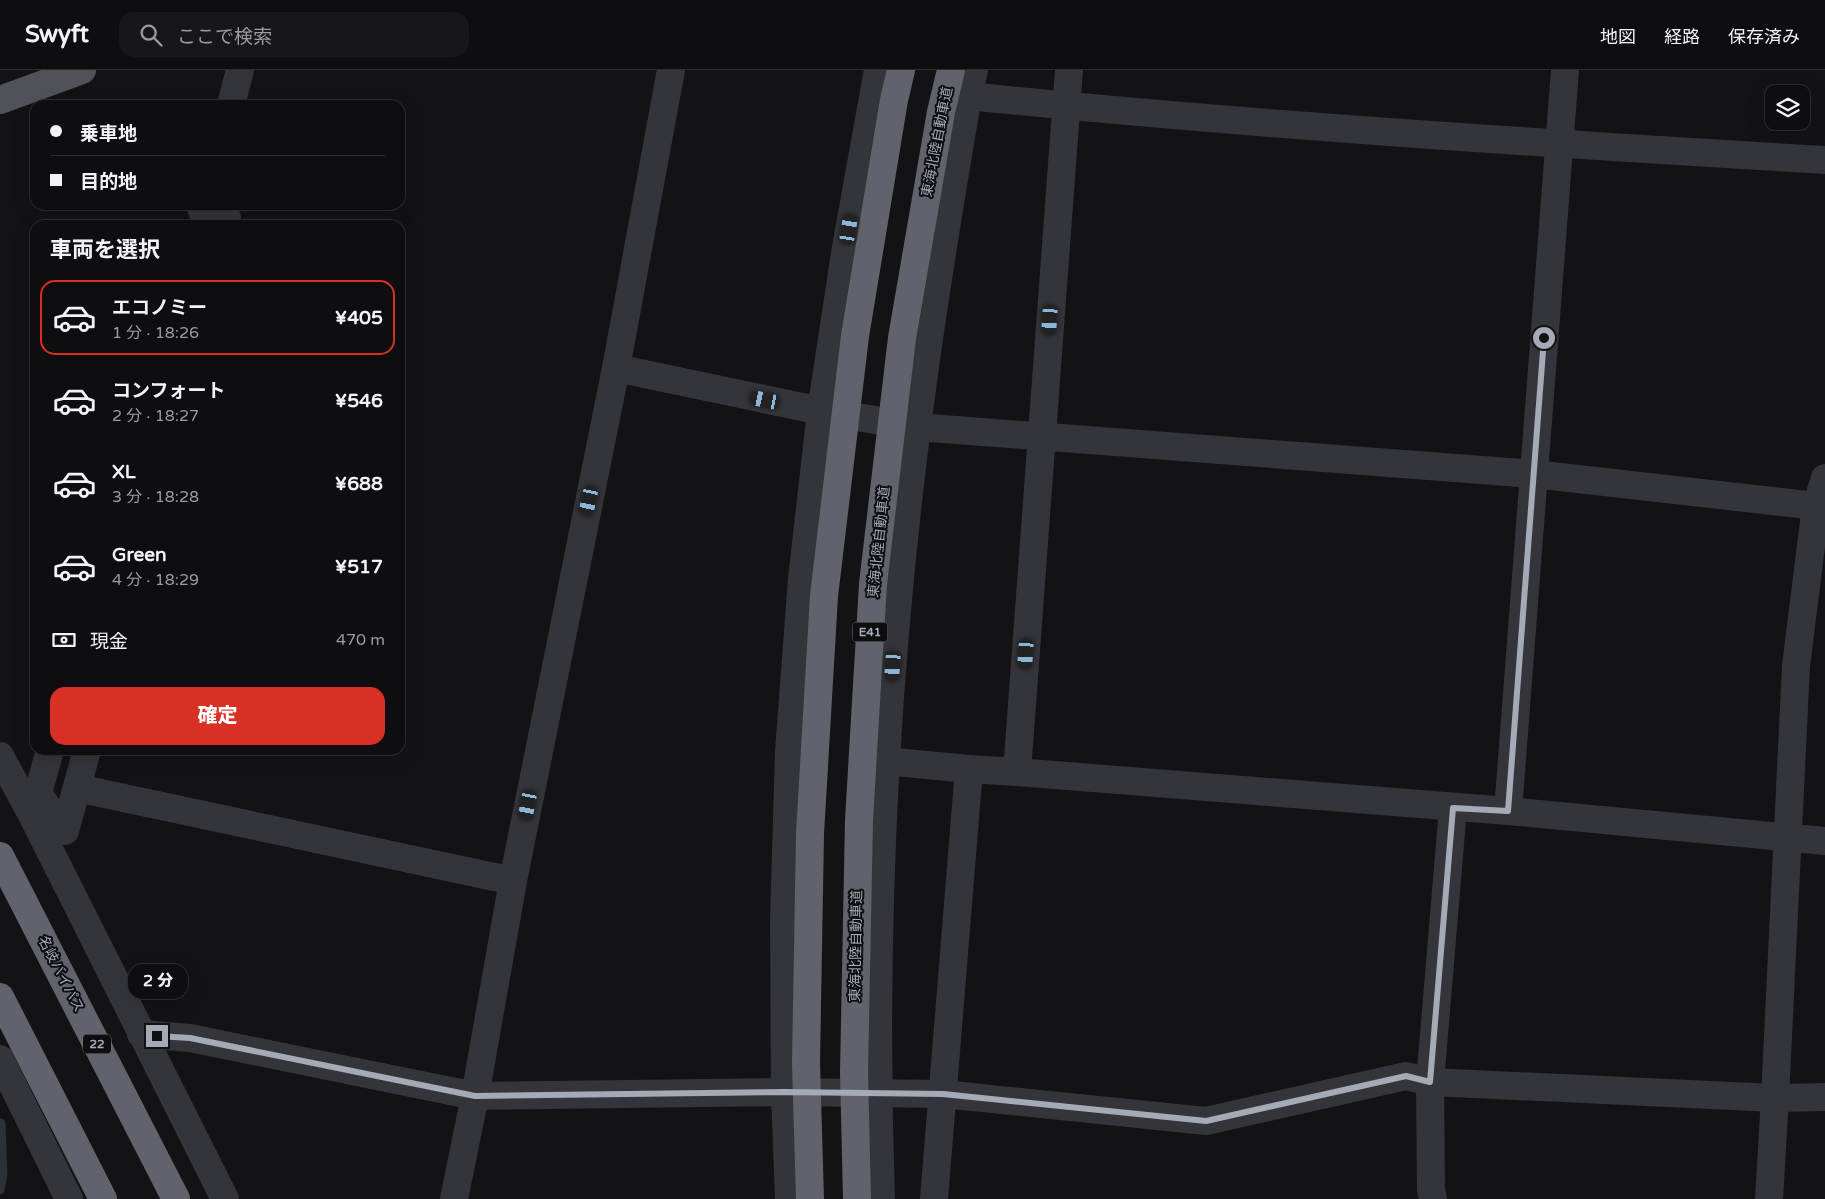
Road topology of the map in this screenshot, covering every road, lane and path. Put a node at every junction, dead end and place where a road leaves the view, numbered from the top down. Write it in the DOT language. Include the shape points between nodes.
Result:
graph roads {
  1 [pos="82,70"];
  2 [pos="240,70"];
  3 [pos="671,70"];
  4 [pos="878,70"];
  5 [pos="901,70"];
  6 [pos="951,70"];
  7 [pos="974,70"];
  8 [pos="1069,70"];
  9 [pos="1565,70"];
  10 [pos="968,96"];
  11 [pos="0,100"];
  12 [pos="231,100"];
  13 [pos="1066,106"];
  14 [pos="1560,144"];
  15 [pos="1825,160"];
  16 [pos="201,214"];
  17 [pos="226,220"];
  18 [pos="616,368"];
  19 [pos="821,411"];
  20 [pos="917,427"];
  21 [pos="1042,438"];
  22 [pos="1534,474"];
  23 [pos="1825,478"];
  24 [pos="1820,507"];
  25 [pos="49,755"];
  26 [pos="86,755"];
  27 [pos="0,756"];
  28 [pos="885,761"];
  29 [pos="969,769"];
  30 [pos="1017,772"];
  31 [pos="78,788"];
  32 [pos="35,805"];
  33 [pos="1453,808"];
  34 [pos="1508,811"];
  35 [pos="1787,838"];
  36 [pos="1825,841"];
  37 [pos="0,856"];
  38 [pos="513,881"];
  39 [pos="0,996"];
  40 [pos="141,1034"];
  41 [pos="2,1068"];
  42 [pos="1430,1082"];
  43 [pos="785,1092"];
  44 [pos="878,1092"];
  45 [pos="943,1094"];
  46 [pos="475,1096"];
  47 [pos="1825,1097"];
  48 [pos="1775,1098"];
  49 [pos="69,1199"];
  50 [pos="103,1199"];
  51 [pos="176,1199"];
  52 [pos="225,1199"];
  53 [pos="454,1199"];
  54 [pos="788,1199"];
  55 [pos="810,1199"];
  56 [pos="857,1199"];
  57 [pos="882,1199"];
  58 [pos="934,1199"];
  59 [pos="1432,1199"];
  60 [pos="1769,1199"];
  1 -- 11 [label="main road"];
  2 -- 12 [label="street"];
  3 -- 18 [label="street"];
  4 -- 19 [label="street"];
  5 -- 55 [label="highway, bridge" via="854,336 824,596 810,834 806,1063"];
  6 -- 56 [label="highway, 東海北陸自動車道 / E41, bridge" via="902,338 873,584 858,820 854,1072"];
  7 -- 10 [label="street"];
  8 -- 13 [label="street"];
  9 -- 14 [label="street"];
  10 -- 13 [label="street"];
  10 -- 20 [label="street"];
  13 -- 14 [label="street"];
  13 -- 21 [label="street"];
  14 -- 15 [label="street"];
  14 -- 22 [label="street"];
  16 -- 17 [label="street"];
  18 -- 19 [label="street"];
  18 -- 38 [label="street"];
  19 -- 20 [label="street"];
  19 -- 43 [label="street" via="802,579 789,751 784,921"];
  20 -- 21 [label="street"];
  20 -- 28 [label="street"];
  21 -- 22 [label="street"];
  21 -- 30 [label="street"];
  22 -- 24 [label="street"];
  22 -- 34 [label="street"];
  23 -- 24 [label="street"];
  24 -- 35 [label="street" via="1796,666"];
  25 -- 32 [label="street"];
  26 -- 31 [label="street"];
  27 -- 32 [label="street"];
  28 -- 29 [label="street"];
  28 -- 44 [label="street" via="879,924"];
  29 -- 30 [label="street"];
  29 -- 45 [label="street"];
  30 -- 33 [label="street"];
  31 -- 32 [label="street" via="65,831"];
  31 -- 38 [label="street"];
  32 -- 40 [label="street"];
  33 -- 34 [label="street"];
  33 -- 42 [label="street"];
  34 -- 35 [label="street"];
  35 -- 36 [label="street"];
  35 -- 48 [label="street"];
  37 -- 51 [label="highway, 名岐バイパス / 22"];
  38 -- 46 [label="street"];
  39 -- 50 [label="highway"];
  40 -- 46 [label="street" via="190,1038"];
  40 -- 52 [label="street"];
  41 -- 49 [label="street"];
  42 -- 45 [label="street" via="1406,1076 1206,1121"];
  42 -- 48 [label="street"];
  42 -- 59 [label="street"];
  43 -- 44 [label="street"];
  43 -- 46 [label="street"];
  43 -- 54 [label="street"];
  44 -- 45 [label="street"];
  44 -- 57 [label="street"];
  45 -- 58 [label="street"];
  46 -- 53 [label="street"];
  47 -- 48 [label="street"];
  48 -- 60 [label="street"];
}
